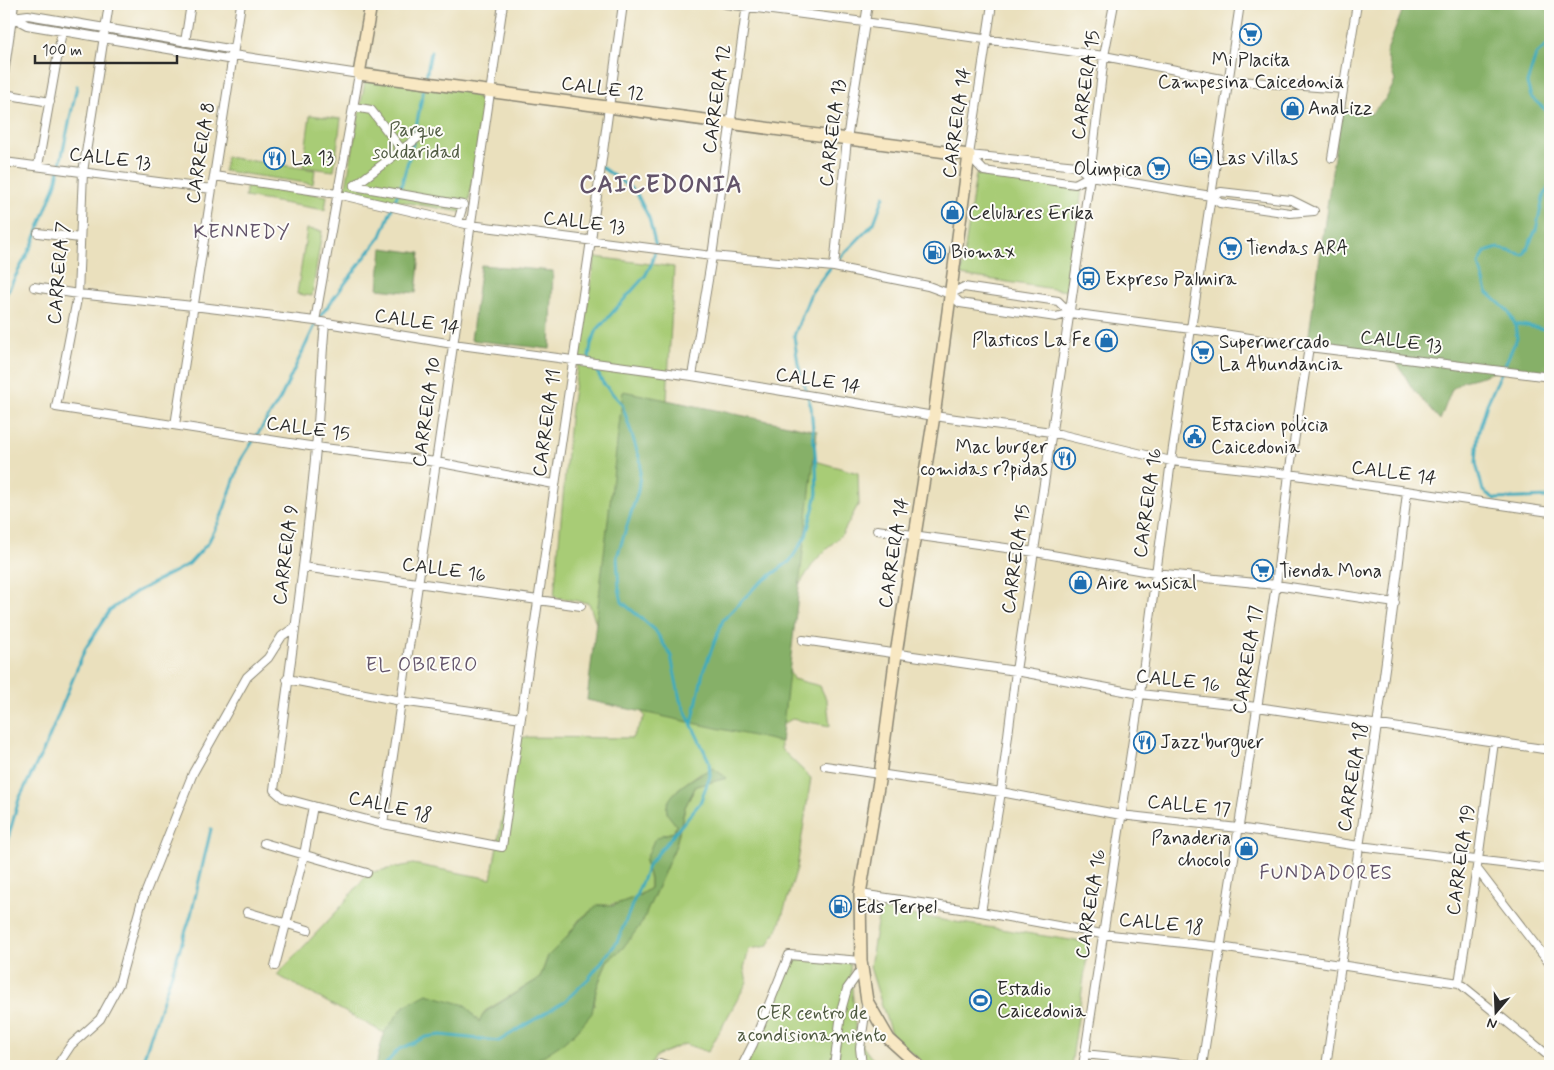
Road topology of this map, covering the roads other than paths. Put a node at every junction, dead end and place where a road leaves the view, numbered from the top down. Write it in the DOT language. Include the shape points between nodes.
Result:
graph roads {
  1 [pos="14,4"];
  2 [pos="109,4"];
  3 [pos="191,4"];
  4 [pos="241,4"];
  5 [pos="371,4"];
  6 [pos="502,4"];
  7 [pos="623,4"];
  8 [pos="725,4"];
  9 [pos="868,4"];
  10 [pos="992,4"];
  11 [pos="1114,4"];
  12 [pos="1240,4"];
  13 [pos="1357,4"];
  14 [pos="747,6"];
  15 [pos="12,17"];
  16 [pos="864,22"];
  17 [pos="105,28"];
  18 [pos="62,31"];
  19 [pos="104,38"];
  20 [pos="987,39"];
  21 [pos="185,42"];
  22 [pos="233,55"];
  23 [pos="1104,56"];
  24 [pos="4,74"];
  25 [pos="359,74"];
  26 [pos="1227,80"];
  27 [pos="1343,89"];
  28 [pos="490,91"];
  29 [pos="4,94"];
  30 [pos="50,102"];
  31 [pos="354,107"];
  32 [pos="609,107"];
  33 [pos="730,123"];
  34 [pos="420,136"];
  35 [pos="848,139"];
  36 [pos="402,150"];
  37 [pos="970,155"];
  38 [pos="1332,158"];
  39 [pos="4,162"];
  40 [pos="38,166"];
  41 [pos="83,172"];
  42 [pos="214,176"];
  43 [pos="1090,176"];
  44 [pos="212,189"];
  45 [pos="337,194"];
  46 [pos="1211,196"];
  47 [pos="458,222"];
  48 [pos="470,225"];
  49 [pos="38,233"];
  50 [pos="80,238"];
  51 [pos="591,240"];
  52 [pos="712,256"];
  53 [pos="834,267"];
  54 [pos="34,287"];
  55 [pos="78,294"];
  56 [pos="950,294"];
  57 [pos="194,306"];
  58 [pos="1070,314"];
  59 [pos="315,321"];
  60 [pos="325,323"];
  61 [pos="1191,329"];
  62 [pos="453,344"];
  63 [pos="1308,347"];
  64 [pos="572,361"];
  65 [pos="692,376"];
  66 [pos="1550,377"];
  67 [pos="56,407"];
  68 [pos="934,416"];
  69 [pos="175,425"];
  70 [pos="1051,432"];
  71 [pos="316,447"];
  72 [pos="1170,461"];
  73 [pos="436,462"];
  74 [pos="1289,474"];
  75 [pos="554,484"];
  76 [pos="1407,492"];
  77 [pos="1550,512"];
  78 [pos="876,530"];
  79 [pos="915,536"];
  80 [pos="1035,552"];
  81 [pos="303,567"];
  82 [pos="1155,573"];
  83 [pos="418,583"];
  84 [pos="1276,586"];
  85 [pos="538,600"];
  86 [pos="1395,603"];
  87 [pos="581,606"];
  88 [pos="295,626"];
  89 [pos="803,640"];
  90 [pos="896,654"];
  91 [pos="1016,672"];
  92 [pos="287,679"];
  93 [pos="1140,694"];
  94 [pos="402,701"];
  95 [pos="1257,707"];
  96 [pos="521,718"];
  97 [pos="1378,725"];
  98 [pos="1494,742"];
  99 [pos="1550,750"];
  100 [pos="825,766"];
  101 [pos="880,775"];
  102 [pos="274,790"];
  103 [pos="1001,792"];
  104 [pos="313,806"];
  105 [pos="1121,815"];
  106 [pos="384,824"];
  107 [pos="1238,828"];
  108 [pos="264,843"];
  109 [pos="1359,846"];
  110 [pos="502,848"];
  111 [pos="304,855"];
  112 [pos="1478,860"];
  113 [pos="1477,869"];
  114 [pos="1550,869"];
  115 [pos="367,873"];
  116 [pos="860,894"];
  117 [pos="247,912"];
  118 [pos="981,912"];
  119 [pos="287,924"];
  120 [pos="308,930"];
  121 [pos="1102,934"];
  122 [pos="1220,947"];
  123 [pos="862,964"];
  124 [pos="1550,964"];
  125 [pos="1341,965"];
  126 [pos="275,966"];
  127 [pos="1459,983"];
  128 [pos="867,1001"];
  129 [pos="1084,1054"];
  130 [pos="1550,1057"];
  131 [pos="660,1062"];
  132 [pos="56,1066"];
  133 [pos="669,1066"];
  134 [pos="742,1066"];
  135 [pos="834,1066"];
  136 [pos="862,1066"];
  137 [pos="919,1066"];
  138 [pos="1082,1066"];
  139 [pos="1202,1066"];
  140 [pos="1326,1066"];
  1 -- 15 [label="street"];
  2 -- 17 [label="street, CARRERA 7"];
  3 -- 21 [label="street"];
  4 -- 22 [label="street, CARRERA 8"];
  5 -- 25 [label="main road"];
  6 -- 28 [label="street, CARRERA 10"];
  7 -- 32 [label="street, CARRERA 11"];
  8 -- 14 [label="street"];
  9 -- 16 [label="street, CARRERA 13"];
  10 -- 20 [label="street, CARRERA 14"];
  11 -- 23 [label="street, CARRERA 15"];
  12 -- 26 [label="street, CARRERA 16"];
  13 -- 27 [label="street"];
  14 -- 16 [label="street"];
  14 -- 33 [label="street, CARRERA 12"];
  15 -- 17 [label="street, CALLE 12" via="28,15"];
  15 -- 18 [label="street, CALLE 12" via="27,25"];
  15 -- 24 [label="street"];
  16 -- 20 [label="street"];
  16 -- 35 [label="street, CARRERA 13"];
  17 -- 19 [label="street, CARRERA 7"];
  17 -- 21 [label="street, CALLE 12"];
  18 -- 19 [label="street, CALLE 12"];
  18 -- 30 [label="street"];
  19 -- 22 [label="street, CALLE 12" via="228,59"];
  19 -- 41 [label="street, CARRERA 7"];
  20 -- 23 [label="street"];
  20 -- 37 [label="street, CARRERA 14"];
  21 -- 22 [label="street, CALLE 12" via="229,49"];
  22 -- 25 [label="street, CALLE 12"];
  22 -- 42 [label="street, CARRERA 8"];
  23 -- 26 [label="street"];
  23 -- 43 [label="street, CARRERA 15"];
  25 -- 28 [label="main road, CALLE 12"];
  25 -- 31 [label="street"];
  26 -- 27 [label="street"];
  26 -- 46 [label="street, CARRERA 16"];
  27 -- 38 [label="street"];
  28 -- 32 [label="main road, CALLE 12"];
  28 -- 48 [label="street, CARRERA 10"];
  29 -- 30 [label="street"];
  30 -- 40 [label="street"];
  31 -- 36 [label="street" via="371,110"];
  31 -- 45 [label="street"];
  32 -- 33 [label="main road, CALLE 12"];
  32 -- 51 [label="street, CARRERA 11"];
  33 -- 35 [label="main road, CALLE 12"];
  33 -- 52 [label="street, CARRERA 12"];
  34 -- 36 [label="street"];
  35 -- 37 [label="main road, CALLE 12"];
  35 -- 53 [label="street, CARRERA 13"];
  36 -- 47 [label="street" via="354,186 463,205"];
  37 -- 43 [label="street, CALLE 12" via="1077,166"];
  37 -- 43 [label="street, CALLE 12" via="984,171 1075,184"];
  37 -- 56 [label="main road, CARRERA 14"];
  39 -- 40 [label="street, CALLE 13"];
  40 -- 41 [label="street, CALLE 13"];
  41 -- 44 [label="street, CALLE 13"];
  41 -- 50 [label="street, CARRERA 7"];
  42 -- 44 [label="street, CARRERA 8"];
  42 -- 45 [label="street, CALLE 13"];
  43 -- 46 [label="street, CALLE 12"];
  43 -- 58 [label="street, CARRERA 15"];
  44 -- 57 [label="street, CARRERA 8"];
  45 -- 47 [label="street, CALLE 13"];
  45 -- 59 [label="street"];
  46 -- 46 [label="street, CALLE 12" via="1220,203 1290,213 1314,211 1291,200 1221,192"];
  46 -- 61 [label="street, CARRERA 16"];
  47 -- 48 [label="street, CALLE 13"];
  48 -- 51 [label="street, CALLE 13"];
  48 -- 62 [label="street, CARRERA 10"];
  49 -- 50 [label="street"];
  50 -- 55 [label="street, CARRERA 7"];
  51 -- 52 [label="street, CALLE 13"];
  51 -- 64 [label="street, CARRERA 11"];
  52 -- 53 [label="street, CALLE 13"];
  52 -- 65 [label="street, CARRERA 12"];
  53 -- 56 [label="street, CALLE 13" via="928,286"];
  54 -- 55 [label="street, CALLE 14"];
  55 -- 57 [label="street, CALLE 14"];
  55 -- 67 [label="street, CARRERA 7"];
  56 -- 58 [label="street, CALLE 13" via="960,303 1056,317"];
  56 -- 58 [label="street, CALLE 13" via="964,287 1058,301"];
  56 -- 68 [label="main road, CARRERA 14"];
  57 -- 59 [label="street, CALLE 14"];
  57 -- 69 [label="street, CARRERA 8"];
  58 -- 61 [label="street, CALLE 13"];
  58 -- 70 [label="street, CARRERA 15"];
  59 -- 60 [label="street, CALLE 14"];
  60 -- 62 [label="street, CALLE 14"];
  60 -- 71 [label="street, CARRERA 9"];
  61 -- 63 [label="street, CALLE 13"];
  61 -- 72 [label="street, CARRERA 16"];
  62 -- 64 [label="street, CALLE 14"];
  62 -- 73 [label="street, CARRERA 10"];
  63 -- 66 [label="street, CALLE 13"];
  63 -- 74 [label="street, CARRERA 17"];
  64 -- 65 [label="street, CALLE 14"];
  64 -- 75 [label="street, CARRERA 11"];
  65 -- 68 [label="street, CALLE 14"];
  67 -- 69 [label="street, CALLE 15"];
  68 -- 70 [label="street, CALLE 14"];
  68 -- 79 [label="main road, CARRERA 14"];
  69 -- 71 [label="street, CALLE 15"];
  70 -- 72 [label="street, CALLE 14"];
  70 -- 80 [label="street, CARRERA 15"];
  71 -- 73 [label="street, CALLE 15"];
  71 -- 81 [label="street, CARRERA 9"];
  72 -- 74 [label="street, CALLE 14"];
  72 -- 82 [label="street, CARRERA 16"];
  73 -- 75 [label="street, CALLE 15"];
  73 -- 83 [label="street, CARRERA 10"];
  74 -- 76 [label="street, CALLE 14"];
  74 -- 84 [label="street, CARRERA 17"];
  75 -- 85 [label="street, CARRERA 11"];
  76 -- 77 [label="street, CALLE 14"];
  76 -- 86 [label="street, CARRERA 18"];
  78 -- 79 [label="street"];
  79 -- 80 [label="street"];
  79 -- 90 [label="main road, CARRERA 14"];
  80 -- 82 [label="street"];
  80 -- 91 [label="street, CARRERA 15"];
  81 -- 83 [label="street, CALLE 16"];
  81 -- 88 [label="street, CARRERA 9"];
  82 -- 84 [label="street"];
  82 -- 93 [label="street, CARRERA 16"];
  83 -- 85 [label="street, CALLE 16"];
  83 -- 94 [label="street, CARRERA 10"];
  84 -- 86 [label="street"];
  84 -- 95 [label="street, CARRERA 17"];
  85 -- 87 [label="street, CALLE 16"];
  85 -- 96 [label="street, CARRERA 11"];
  86 -- 97 [label="street, CARRERA 18"];
  88 -- 92 [label="street, CARRERA 9"];
  88 -- 132 [label="street" via="282,636 268,658 247,677 193,773 141,904 119,984 100,1019 71,1045"];
  89 -- 90 [label="street, CALLE 16"];
  90 -- 91 [label="street, CALLE 16"];
  90 -- 101 [label="main road, CARRERA 14"];
  91 -- 93 [label="street, CALLE 16"];
  91 -- 103 [label="street, CARRERA 15"];
  92 -- 94 [label="street"];
  92 -- 102 [label="street, CARRERA 9"];
  93 -- 95 [label="street, CALLE 16"];
  93 -- 105 [label="street, CARRERA 16"];
  94 -- 96 [label="street"];
  94 -- 106 [label="street, CARRERA 10"];
  95 -- 97 [label="street, CALLE 16"];
  95 -- 107 [label="street, CARRERA 17"];
  96 -- 110 [label="street, CARRERA 11"];
  97 -- 98 [label="street, CALLE 16"];
  97 -- 109 [label="street, CARRERA 18"];
  98 -- 99 [label="street, CALLE 16"];
  98 -- 112 [label="street, CARRERA 19"];
  100 -- 101 [label="street, CALLE 17"];
  101 -- 103 [label="street, CALLE 17"];
  101 -- 116 [label="main road, CARRERA 14"];
  102 -- 104 [label="street, CALLE 18" via="283,798"];
  103 -- 105 [label="street, CALLE 17"];
  103 -- 118 [label="street, CARRERA 15"];
  104 -- 106 [label="street, CALLE 18"];
  104 -- 111 [label="street"];
  105 -- 107 [label="street, CALLE 17"];
  105 -- 121 [label="street, CARRERA 16"];
  106 -- 110 [label="street, CALLE 18"];
  107 -- 109 [label="street, CALLE 17"];
  107 -- 122 [label="street, CARRERA 17"];
  108 -- 111 [label="street"];
  109 -- 112 [label="street, CALLE 17"];
  109 -- 125 [label="street, CARRERA 18"];
  111 -- 115 [label="street"];
  111 -- 119 [label="street"];
  112 -- 113 [label="street, CARRERA 19"];
  112 -- 114 [label="street, CALLE 17"];
  113 -- 124 [label="street"];
  113 -- 127 [label="street, CARRERA 19"];
  116 -- 118 [label="street, CALLE 18"];
  116 -- 123 [label="main road, CARRERA 14"];
  117 -- 119 [label="street"];
  118 -- 121 [label="street, CALLE 18"];
  119 -- 120 [label="street"];
  119 -- 126 [label="street"];
  121 -- 122 [label="street, CALLE 18"];
  121 -- 129 [label="street, CARRERA 16"];
  122 -- 125 [label="street, CALLE 18"];
  122 -- 139 [label="street, CARRERA 17"];
  123 -- 128 [label="main road, CARRERA 14"];
  123 -- 134 [label="street" via="789,955"];
  123 -- 135 [label="street" via="847,989 842,1007"];
  125 -- 127 [label="street, CALLE 18"];
  125 -- 140 [label="street, CARRERA 18"];
  127 -- 130 [label="street"];
  128 -- 136 [label="street" via="860,1048"];
  128 -- 137 [label="main road" via="889,1039"];
  129 -- 138 [label="street, CARRERA 16"];
  129 -- 139 [label="street"];
  131 -- 133 [label="street"];
}
